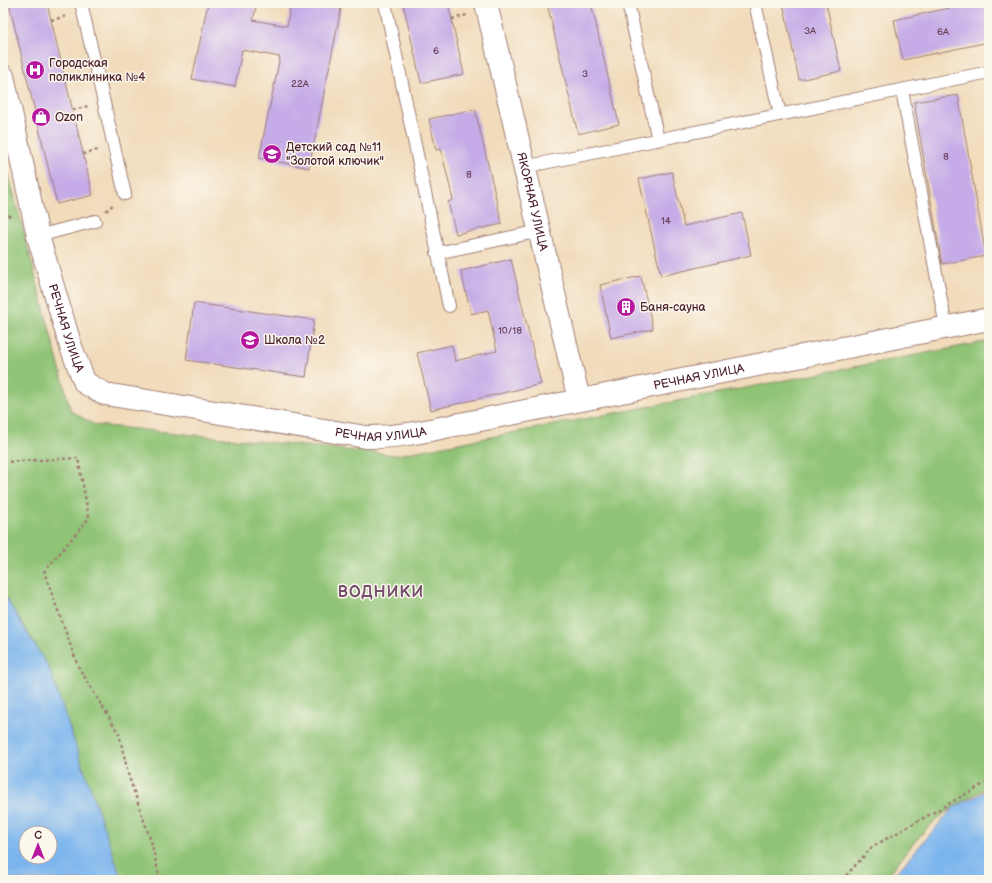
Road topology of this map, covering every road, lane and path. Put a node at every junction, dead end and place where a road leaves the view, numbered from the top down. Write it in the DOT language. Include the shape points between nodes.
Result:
graph roads {
  1 [pos="81,3"];
  2 [pos="385,3"];
  3 [pos="486,3"];
  4 [pos="628,3"];
  5 [pos="755,3"];
  6 [pos="989,72"];
  7 [pos="3,76"];
  8 [pos="902,90"];
  9 [pos="780,115"];
  10 [pos="658,140"];
  11 [pos="524,167"];
  12 [pos="125,194"];
  13 [pos="95,221"];
  14 [pos="540,231"];
  15 [pos="38,236"];
  16 [pos="437,253"];
  17 [pos="449,306"];
  18 [pos="989,318"];
  19 [pos="946,327"];
  20 [pos="580,400"];
  21 [pos="3,462"];
  22 [pos="989,781"];
  23 [pos="160,880"];
  24 [pos="842,880"];
  1 -- 12 [label="lane"];
  2 -- 16 [label="lane"];
  3 -- 11 [label="street, ЯКОРНАЯ УЛИЦА"];
  4 -- 10 [label="lane"];
  5 -- 9 [label="lane"];
  6 -- 8 [label="lane"];
  7 -- 15 [label="street, РЕЧНАЯ УЛИЦА"];
  8 -- 9 [label="lane"];
  8 -- 19 [label="lane"];
  9 -- 10 [label="lane"];
  10 -- 11 [label="lane"];
  11 -- 14 [label="street, ЯКОРНАЯ УЛИЦА"];
  12 -- 13 [label="path"];
  13 -- 15 [label="lane"];
  14 -- 16 [label="lane"];
  14 -- 20 [label="street, ЯКОРНАЯ УЛИЦА"];
  15 -- 20 [label="street, РЕЧНАЯ УЛИЦА" via="71,347 85,383 105,394 366,436 386,437"];
  16 -- 17 [label="lane"];
  18 -- 19 [label="street, РЕЧНАЯ УЛИЦА"];
  19 -- 20 [label="street, РЕЧНАЯ УЛИЦА"];
  21 -- 23 [label="path" via="78,458 89,518 44,572 78,666 119,734"];
  22 -- 24 [label="path" via="872,847"];
}
